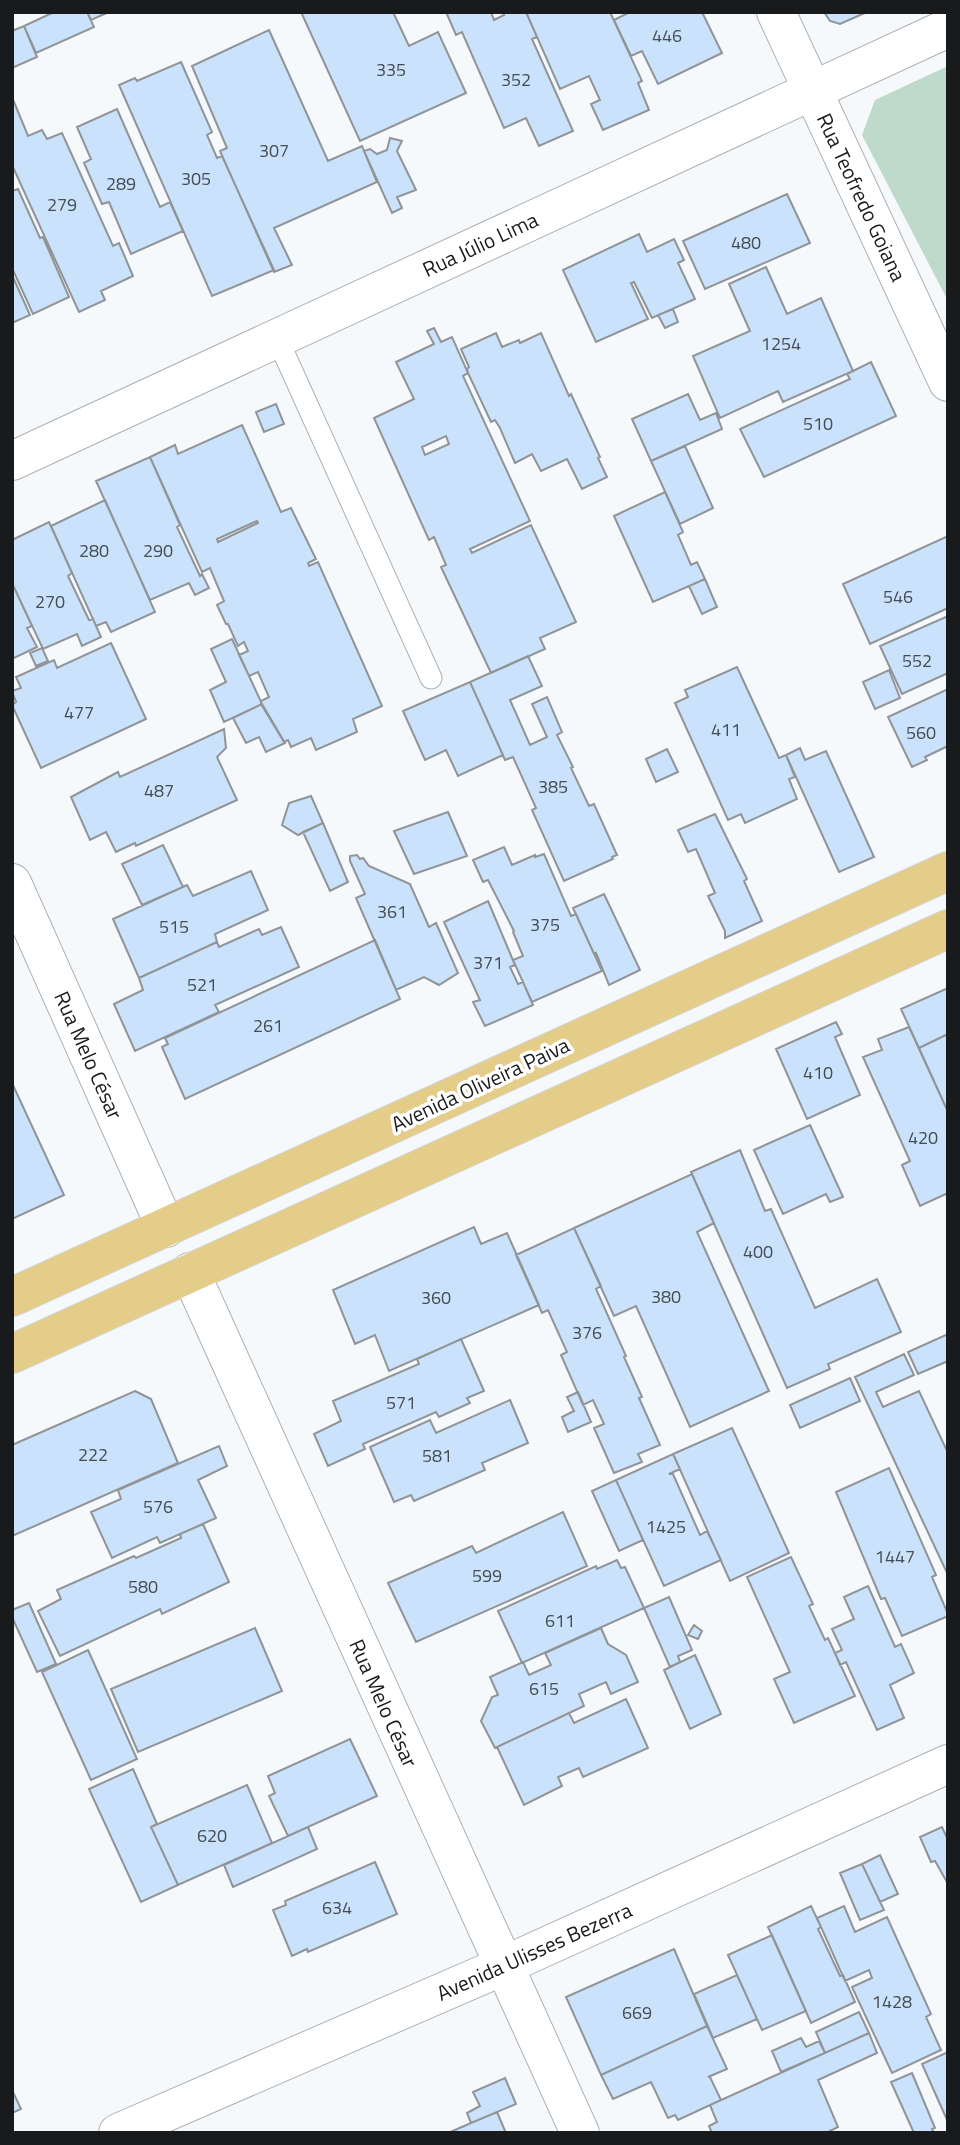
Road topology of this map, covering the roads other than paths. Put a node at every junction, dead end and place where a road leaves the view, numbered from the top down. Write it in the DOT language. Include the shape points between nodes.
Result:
graph roads {
  1 [pos="776,12"];
  2 [pos="948,28"];
  3 [pos="812,90"];
  4 [pos="277,338"];
  5 [pos="948,382"];
  6 [pos="12,461"];
  7 [pos="431,678"];
  8 [pos="948,871"];
  9 [pos="12,883"];
  10 [pos="948,929"];
  11 [pos="166,1228"];
  12 [pos="190,1272"];
  13 [pos="12,1297"];
  14 [pos="12,1354"];
  15 [pos="948,1764"];
  16 [pos="503,1966"];
  17 [pos="118,2133"];
  18 [pos="580,2133"];
  1 -- 3 [label="street, Rua Teofredo Goiana"];
  2 -- 3 [label="street, Rua Júlio Lima"];
  3 -- 4 [label="street, Rua Júlio Lima"];
  3 -- 5 [label="street, Rua Teofredo Goiana"];
  4 -- 6 [label="street, Rua Júlio Lima"];
  4 -- 7 [label="lane"];
  8 -- 11 [label="main road, Avenida Oliveira Paiva"];
  9 -- 11 [label="street, Rua Melo César"];
  10 -- 12 [label="main road"];
  11 -- 13 [label="main road, Avenida Oliveira Paiva"];
  12 -- 14 [label="main road"];
  12 -- 16 [label="street, Rua Melo César"];
  15 -- 16 [label="street, Avenida Ulisses Bezerra"];
  16 -- 17 [label="street, Avenida Ulisses Bezerra"];
  16 -- 18 [label="street, Rua Melo César"];
}
